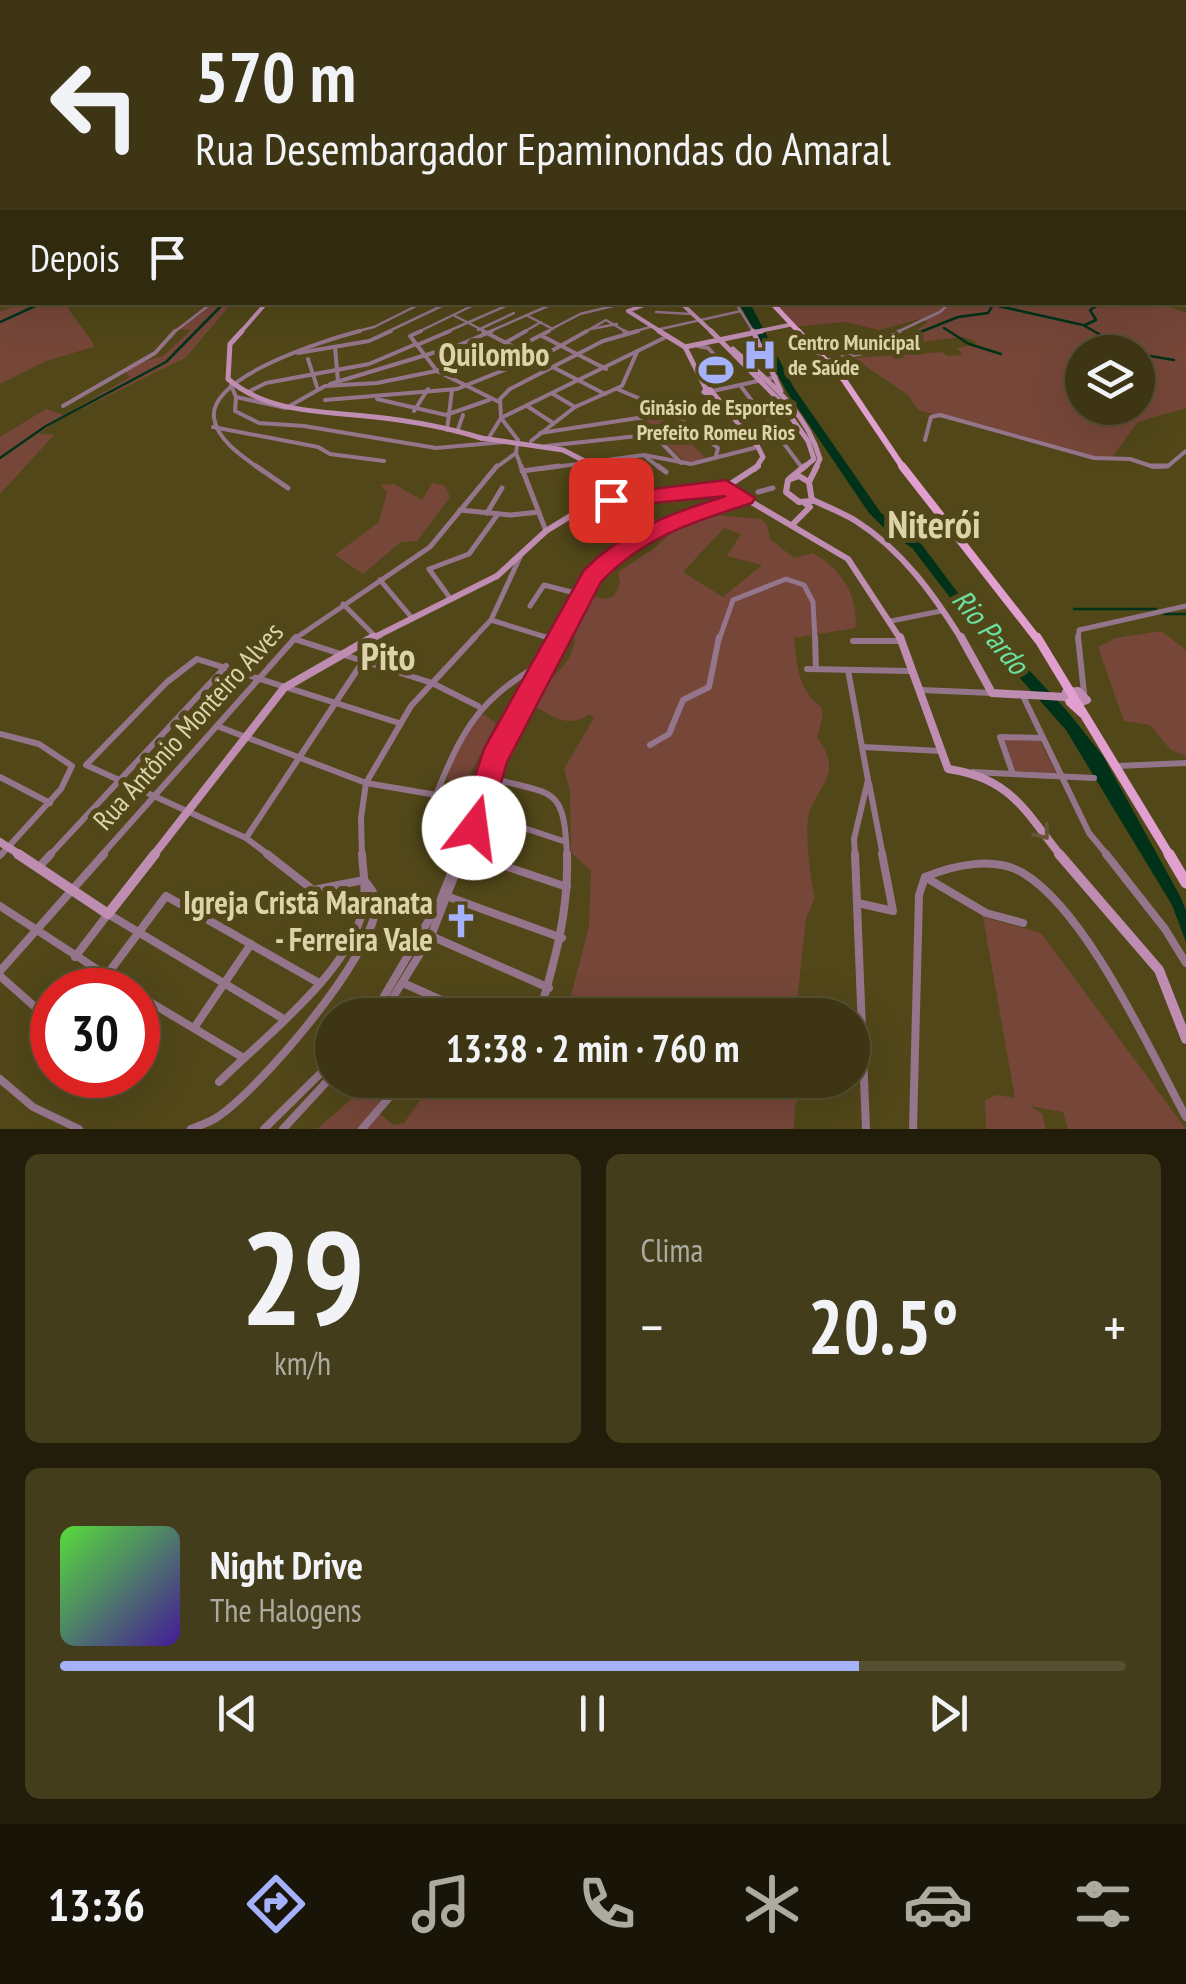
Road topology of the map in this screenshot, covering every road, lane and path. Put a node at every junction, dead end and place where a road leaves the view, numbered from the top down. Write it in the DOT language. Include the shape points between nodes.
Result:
graph roads {
  1 [pos="209,305"];
  2 [pos="265,305"];
  3 [pos="418,305"];
  4 [pos="444,305"];
  5 [pos="474,305"];
  6 [pos="508,305"];
  7 [pos="550,305"];
  8 [pos="616,305"];
  9 [pos="621,305"];
  10 [pos="644,305"];
  11 [pos="685,305"];
  12 [pos="686,305"];
  13 [pos="737,305"];
  14 [pos="774,305"];
  15 [pos="948,305"];
  16 [pos="628,311"];
  17 [pos="740,311"];
  18 [pos="656,312"];
  19 [pos="514,313"];
  20 [pos="692,314"];
  21 [pos="452,315"];
  22 [pos="526,315"];
  23 [pos="700,320"];
  24 [pos="540,322"];
  25 [pos="467,324"];
  26 [pos="786,326"];
  27 [pos="653,328"];
  28 [pos="553,329"];
  29 [pos="478,330"];
  30 [pos="754,331"];
  31 [pos="628,333"];
  32 [pos="486,334"];
  33 [pos="541,336"];
  34 [pos="668,336"];
  35 [pos="720,338"];
  36 [pos="505,343"];
  37 [pos="459,344"];
  38 [pos="416,345"];
  39 [pos="560,345"];
  40 [pos="687,346"];
  41 [pos="335,347"];
  42 [pos="480,348"];
  43 [pos="517,349"];
  44 [pos="638,350"];
  45 [pos="292,354"];
  46 [pos="467,354"];
  47 [pos="578,355"];
  48 [pos="426,356"];
  49 [pos="535,358"];
  50 [pos="308,359"];
  51 [pos="825,360"];
  52 [pos="476,364"];
  53 [pos="723,364"];
  54 [pos="554,368"];
  55 [pos="338,369"];
  56 [pos="606,370"];
  57 [pos="437,372"];
  58 [pos="314,374"];
  59 [pos="776,377"];
  60 [pos="763,380"];
  61 [pos="338,381"];
  62 [pos="581,381"];
  63 [pos="232,385"];
  64 [pos="740,385"];
  65 [pos="325,386"];
  66 [pos="464,387"];
  67 [pos="317,388"];
  68 [pos="428,388"];
  69 [pos="617,389"];
  70 [pos="452,390"];
  71 [pos="248,392"];
  72 [pos="710,392"];
  73 [pos="553,394"];
  74 [pos="605,394"];
  75 [pos="236,397"];
  76 [pos="784,397"];
  77 [pos="374,399"];
  78 [pos="490,399"];
  79 [pos="325,400"];
  80 [pos="337,400"];
  81 [pos="499,402"];
  82 [pos="63,406"];
  83 [pos="527,406"];
  84 [pos="575,407"];
  85 [pos="286,408"];
  86 [pos="414,410"];
  87 [pos="330,413"];
  88 [pos="463,415"];
  89 [pos="448,416"];
  90 [pos="371,417"];
  91 [pos="501,418"];
  92 [pos="553,423"];
  93 [pos="214,426"];
  94 [pos="447,430"];
  95 [pos="457,432"];
  96 [pos="540,433"];
  97 [pos="656,434"];
  98 [pos="485,438"];
  99 [pos="515,440"];
  100 [pos="925,440"];
  101 [pos="531,441"];
  102 [pos="756,444"];
  103 [pos="546,446"];
  104 [pos="516,452"];
  105 [pos="1186,452"];
  106 [pos="644,455"];
  107 [pos="716,458"];
  108 [pos="384,461"];
  109 [pos="593,462"];
  110 [pos="682,464"];
  111 [pos="802,469"];
  112 [pos="522,471"];
  113 [pos="666,472"];
  114 [pos="790,478"];
  115 [pos="809,482"];
  116 [pos="726,487"];
  117 [pos="288,488"];
  118 [pos="502,488"];
  119 [pos="773,488"];
  120 [pos="758,492"];
  121 [pos="742,496"];
  122 [pos="611,500"];
  123 [pos="809,502"];
  124 [pos="460,510"];
  125 [pos="539,512"];
  126 [pos="487,513"];
  127 [pos="498,514"];
  128 [pos="793,524"];
  129 [pos="546,531"];
  130 [pos="520,557"];
  131 [pos="380,580"];
  132 [pos="575,593"];
  133 [pos="450,598"];
  134 [pos="343,604"];
  135 [pos="530,606"];
  136 [pos="1186,606"];
  137 [pos="944,610"];
  138 [pos="412,618"];
  139 [pos="491,620"];
  140 [pos="891,621"];
  141 [pos="379,634"];
  142 [pos="294,639"];
  143 [pos="552,639"];
  144 [pos="853,641"];
  145 [pos="902,641"];
  146 [pos="343,654"];
  147 [pos="364,660"];
  148 [pos="226,666"];
  149 [pos="536,666"];
  150 [pos="807,669"];
  151 [pos="816,669"];
  152 [pos="848,670"];
  153 [pos="914,671"];
  154 [pos="259,679"];
  155 [pos="432,683"];
  156 [pos="284,688"];
  157 [pos="922,690"];
  158 [pos="992,692"];
  159 [pos="1022,694"];
  160 [pos="1074,698"];
  161 [pos="335,704"];
  162 [pos="478,706"];
  163 [pos="399,723"];
  164 [pos="217,726"];
  165 [pos="0,734"];
  166 [pos="245,736"];
  167 [pos="1043,738"];
  168 [pos="650,745"];
  169 [pos="862,747"];
  170 [pos="941,752"];
  171 [pos="299,756"];
  172 [pos="1186,763"];
  173 [pos="1118,766"];
  174 [pos="970,772"];
  175 [pos="1013,774"];
  176 [pos="1062,776"];
  177 [pos="0,777"];
  178 [pos="488,777"];
  179 [pos="1094,778"];
  180 [pos="117,779"];
  181 [pos="868,780"];
  182 [pos="366,783"];
  183 [pos="436,795"];
  184 [pos="154,797"];
  185 [pos="50,802"];
  186 [pos="474,808"];
  187 [pos="187,813"];
  188 [pos="246,838"];
  189 [pos="566,842"];
  190 [pos="4,844"];
  191 [pos="466,853"];
  192 [pos="0,856"];
  193 [pos="38,867"];
  194 [pos="924,877"];
  195 [pos="364,880"];
  196 [pos="1186,883"];
  197 [pos="568,888"];
  198 [pos="71,890"];
  199 [pos="449,897"];
  200 [pos="858,903"];
  201 [pos="0,906"];
  202 [pos="108,914"];
  203 [pos="1023,923"];
  204 [pos="36,931"];
  205 [pos="139,932"];
  206 [pos="431,936"];
  207 [pos="562,938"];
  208 [pos="252,944"];
  209 [pos="75,956"];
  210 [pos="1186,963"];
  211 [pos="94,968"];
  212 [pos="112,968"];
  213 [pos="0,974"];
  214 [pos="225,982"];
  215 [pos="404,982"];
  216 [pos="320,983"];
  217 [pos="549,988"];
  218 [pos="384,998"];
  219 [pos="393,998"];
  220 [pos="439,998"];
  221 [pos="545,998"];
  222 [pos="30,1002"];
  223 [pos="160,1008"];
  224 [pos="282,1018"];
  225 [pos="194,1028"];
  226 [pos="1186,1039"];
  227 [pos="242,1057"];
  228 [pos="0,1079"];
  229 [pos="315,1079"];
  230 [pos="219,1082"];
  231 [pos="315,1095"];
  232 [pos="389,1098"];
  233 [pos="1186,1117"];
  234 [pos="79,1129"];
  235 [pos="191,1129"];
  236 [pos="264,1129"];
  237 [pos="284,1129"];
  238 [pos="362,1129"];
  239 [pos="866,1129"];
  240 [pos="912,1129"];
  1 -- 82 [label="street" via="155,354"];
  2 -- 63 [label="street" via="229,348"];
  3 -- 45 [label="street"];
  4 -- 41 [label="street" via="374,339"];
  5 -- 21 [label="street"];
  6 -- 25 [label="street"];
  7 -- 22 [label="street"];
  8 -- 28 [label="street"];
  9 -- 16 [label="street"];
  10 -- 16 [label="street"];
  11 -- 20 [label="street"];
  12 -- 23 [label="street"];
  13 -- 17 [label="street"];
  14 -- 26 [label="main road"];
  15 -- 51 [label="street" via="889,336 878,350"];
  16 -- 27 [label="street"];
  17 -- 23 [label="street"];
  17 -- 30 [label="street"];
  18 -- 20 [label="street"];
  19 -- 29 [label="street"];
  20 -- 23 [label="street"];
  21 -- 25 [label="street"];
  21 -- 38 [label="street" via="410,336"];
  22 -- 24 [label="street"];
  22 -- 32 [label="street"];
  23 -- 27 [label="street"];
  23 -- 35 [label="street"];
  24 -- 28 [label="street"];
  24 -- 36 [label="street"];
  25 -- 29 [label="street"];
  25 -- 38 [label="street"];
  26 -- 30 [label="street"];
  26 -- 51 [label="main road"];
  27 -- 31 [label="street"];
  27 -- 34 [label="street"];
  28 -- 33 [label="street"];
  29 -- 32 [label="street"];
  30 -- 35 [label="street"];
  30 -- 59 [label="street"];
  31 -- 39 [label="street" via="608,320"];
  31 -- 47 [label="street"];
  32 -- 36 [label="street"];
  32 -- 37 [label="street"];
  33 -- 39 [label="street"];
  33 -- 43 [label="street"];
  34 -- 40 [label="street"];
  34 -- 44 [label="street"];
  35 -- 40 [label="street"];
  35 -- 60 [label="street"];
  36 -- 43 [label="street"];
  37 -- 46 [label="street"];
  37 -- 48 [label="street"];
  38 -- 48 [label="street"];
  38 -- 55 [label="street"];
  39 -- 47 [label="street"];
  39 -- 49 [label="street"];
  40 -- 53 [label="street" via="708,348"];
  40 -- 72 [label="street"];
  41 -- 45 [label="street"];
  41 -- 55 [label="street"];
  42 -- 46 [label="street"];
  43 -- 49 [label="street"];
  43 -- 52 [label="street"];
  44 -- 56 [label="street"];
  44 -- 69 [label="street"];
  45 -- 63 [label="street"];
  46 -- 52 [label="street"];
  47 -- 54 [label="street"];
  47 -- 56 [label="street"];
  48 -- 57 [label="street"];
  48 -- 61 [label="street"];
  49 -- 54 [label="street"];
  49 -- 66 [label="street"];
  50 -- 58 [label="street"];
  51 -- 160 [label="main road" via="921,493 992,573"];
  52 -- 57 [label="street"];
  54 -- 62 [label="street"];
  54 -- 81 [label="street" via="510,389"];
  55 -- 58 [label="street"];
  55 -- 61 [label="street"];
  56 -- 62 [label="street"];
  57 -- 65 [label="street"];
  57 -- 66 [label="street"];
  58 -- 67 [label="street"];
  58 -- 71 [label="street"];
  59 -- 60 [label="street"];
  59 -- 76 [label="street"];
  60 -- 64 [label="street"];
  60 -- 76 [label="street"];
  60 -- 111 [label="street" via="812,448 814,458"];
  61 -- 65 [label="street"];
  62 -- 73 [label="street"];
  62 -- 74 [label="street"];
  63 -- 71 [label="street"];
  63 -- 75 [label="street"];
  63 -- 93 [label="street" via="216,400"];
  64 -- 72 [label="street"];
  64 -- 111 [label="street"];
  65 -- 67 [label="street"];
  66 -- 70 [label="street"];
  66 -- 78 [label="street"];
  67 -- 85 [label="street"];
  68 -- 70 [label="street"];
  68 -- 77 [label="street"];
  68 -- 86 [label="street"];
  69 -- 74 [label="street"];
  69 -- 107 [label="street" via="672,413 718,448"];
  70 -- 89 [label="street"];
  71 -- 85 [label="street"];
  72 -- 102 [label="street"];
  73 -- 83 [label="street"];
  73 -- 84 [label="street"];
  74 -- 84 [label="street"];
  75 -- 85 [label="street"];
  75 -- 99 [label="street" via="235,412 259,423 448,449"];
  76 -- 115 [label="street" via="820,452"];
  77 -- 80 [label="street"];
  77 -- 86 [label="street"];
  78 -- 81 [label="street"];
  78 -- 88 [label="street"];
  79 -- 80 [label="street"];
  80 -- 87 [label="street"];
  81 -- 91 [label="street"];
  83 -- 91 [label="street"];
  83 -- 92 [label="street"];
  84 -- 92 [label="street"];
  85 -- 87 [label="street"];
  86 -- 89 [label="street"];
  87 -- 90 [label="street"];
  88 -- 89 [label="street"];
  88 -- 95 [label="street"];
  89 -- 94 [label="street"];
  90 -- 94 [label="street"];
  90 -- 98 [label="street"];
  91 -- 98 [label="street"];
  91 -- 99 [label="street"];
  92 -- 96 [label="street"];
  93 -- 108 [label="street"];
  93 -- 117 [label="street"];
  94 -- 95 [label="street"];
  95 -- 98 [label="street"];
  96 -- 97 [label="street" via="636,417"];
  96 -- 101 [label="street"];
  97 -- 103 [label="street"];
  97 -- 110 [label="street"];
  98 -- 99 [label="street"];
  99 -- 101 [label="street"];
  99 -- 104 [label="street"];
  100 -- 105 [label="street" via="931,417 940,415 1094,458 1160,468"];
  101 -- 103 [label="street"];
  102 -- 107 [label="street"];
  102 -- 116 [label="street" via="761,463"];
  103 -- 109 [label="street"];
  104 -- 112 [label="street"];
  104 -- 124 [label="street, Rua Antônio Monteiro Alves"];
  106 -- 109 [label="street"];
  106 -- 110 [label="street"];
  106 -- 113 [label="street"];
  107 -- 110 [label="street"];
  109 -- 112 [label="street"];
  109 -- 122 [label="street"];
  111 -- 114 [label="street"];
  112 -- 125 [label="street"];
  114 -- 115 [label="street"];
  114 -- 123 [label="street" via="786,492"];
  115 -- 123 [label="street"];
  116 -- 121 [label="street"];
  116 -- 122 [label="street"];
  118 -- 126 [label="street"];
  119 -- 120 [label="street"];
  121 -- 128 [label="street"];
  121 -- 132 [label="street" via="648,526 594,564"];
  121 -- 178 [label="street" via="669,520 598,569"];
  122 -- 129 [label="street"];
  123 -- 128 [label="street"];
  123 -- 137 [label="street" via="867,530"];
  124 -- 126 [label="street"];
  124 -- 131 [label="street, Rua Antônio Monteiro Alves" via="430,547"];
  125 -- 127 [label="street"];
  125 -- 129 [label="street"];
  126 -- 127 [label="street"];
  127 -- 133 [label="street" via="468,554 430,572"];
  128 -- 140 [label="street" via="843,554"];
  129 -- 130 [label="street"];
  130 -- 133 [label="street"];
  130 -- 139 [label="street"];
  131 -- 134 [label="street, Rua Antônio Monteiro Alves"];
  131 -- 138 [label="street"];
  132 -- 135 [label="street" via="544,585"];
  132 -- 143 [label="street"];
  133 -- 138 [label="street"];
  134 -- 141 [label="street"];
  134 -- 142 [label="street, Rua Antônio Monteiro Alves"];
  136 -- 160 [label="street" via="1078,630 1086,679"];
  137 -- 140 [label="street"];
  137 -- 158 [label="street"];
  138 -- 141 [label="street"];
  139 -- 143 [label="street"];
  139 -- 155 [label="street"];
  140 -- 145 [label="street"];
  141 -- 146 [label="street"];
  141 -- 147 [label="street"];
  142 -- 146 [label="street"];
  142 -- 154 [label="street, Rua Antônio Monteiro Alves"];
  143 -- 149 [label="street"];
  144 -- 145 [label="street"];
  145 -- 153 [label="street"];
  146 -- 147 [label="street"];
  146 -- 156 [label="street"];
  147 -- 155 [label="street"];
  147 -- 161 [label="street"];
  148 -- 154 [label="street"];
  148 -- 180 [label="street"];
  148 -- 180 [label="street" via="194,660 86,765"];
  149 -- 162 [label="street"];
  149 -- 186 [label="street" via="491,750"];
  150 -- 151 [label="street"];
  151 -- 152 [label="street"];
  151 -- 168 [label="street" via="813,602 804,585 786,579 733,600 709,687 683,700 669,734"];
  152 -- 153 [label="street"];
  152 -- 169 [label="street"];
  153 -- 157 [label="street"];
  154 -- 156 [label="street"];
  154 -- 164 [label="street, Rua Antônio Monteiro Alves"];
  155 -- 162 [label="street"];
  155 -- 163 [label="street"];
  156 -- 161 [label="street"];
  156 -- 166 [label="street"];
  157 -- 158 [label="street"];
  157 -- 170 [label="street"];
  158 -- 159 [label="street"];
  159 -- 160 [label="street"];
  159 -- 167 [label="street"];
  160 -- 173 [label="main road"];
  161 -- 163 [label="street"];
  161 -- 171 [label="street"];
  162 -- 183 [label="street"];
  163 -- 182 [label="street"];
  164 -- 166 [label="street"];
  164 -- 184 [label="street, Rua Antônio Monteiro Alves"];
  165 -- 185 [label="street" via="70,762 68,780"];
  166 -- 171 [label="street"];
  166 -- 187 [label="street"];
  167 -- 175 [label="street" via="1000,737"];
  167 -- 176 [label="street"];
  169 -- 170 [label="street"];
  169 -- 181 [label="street"];
  170 -- 174 [label="street" via="948,769"];
  171 -- 182 [label="street"];
  171 -- 188 [label="street"];
  172 -- 173 [label="street"];
  173 -- 196 [label="main road"];
  174 -- 175 [label="street"];
  174 -- 226 [label="street, one-way" via="1010,790 1150,959 1166,982"];
  175 -- 176 [label="street"];
  176 -- 179 [label="street"];
  176 -- 210 [label="street" via="1090,833"];
  177 -- 185 [label="street"];
  178 -- 186 [label="street"];
  178 -- 189 [label="street" via="554,796 565,812"];
  180 -- 184 [label="street"];
  180 -- 193 [label="street"];
  181 -- 200 [label="street" via="854,828"];
  181 -- 200 [label="street" via="893,912"];
  182 -- 183 [label="street"];
  182 -- 195 [label="street"];
  183 -- 186 [label="street"];
  184 -- 187 [label="street"];
  184 -- 198 [label="street, Rua Antônio Monteiro Alves"];
  185 -- 190 [label="street"];
  186 -- 189 [label="street"];
  186 -- 191 [label="street"];
  186 -- 218 [label="street" via="445,890"];
  187 -- 188 [label="street"];
  187 -- 202 [label="street"];
  188 -- 195 [label="street" via="314,890"];
  189 -- 197 [label="street"];
  190 -- 192 [label="street"];
  190 -- 193 [label="street"];
  191 -- 197 [label="street"];
  191 -- 199 [label="street"];
  193 -- 198 [label="street"];
  194 -- 203 [label="street" via="986,914"];
  194 -- 233 [label="street" via="945,868 990,865 1032,879 1080,936"];
  194 -- 240 [label="street"];
  195 -- 216 [label="street" via="358,928"];
  195 -- 235 [label="street" via="376,908 355,958 259,1077 220,1115"];
  197 -- 207 [label="street"];
  198 -- 202 [label="street"];
  198 -- 204 [label="street, Rua Antônio Monteiro Alves"];
  199 -- 206 [label="street"];
  199 -- 207 [label="street"];
  200 -- 239 [label="street"];
  201 -- 204 [label="street"];
  202 -- 205 [label="street"];
  202 -- 209 [label="street"];
  204 -- 209 [label="street"];
  204 -- 213 [label="street, Rua Antônio Monteiro Alves"];
  205 -- 208 [label="street" via="166,896"];
  205 -- 212 [label="street"];
  205 -- 214 [label="street"];
  206 -- 215 [label="street"];
  206 -- 217 [label="street"];
  207 -- 217 [label="street"];
  208 -- 214 [label="street"];
  208 -- 216 [label="street"];
  209 -- 211 [label="street"];
  213 -- 222 [label="street"];
  214 -- 224 [label="street"];
  214 -- 225 [label="street"];
  215 -- 219 [label="street"];
  215 -- 220 [label="street"];
  216 -- 224 [label="street"];
  217 -- 221 [label="street"];
  223 -- 225 [label="street"];
  224 -- 227 [label="street"];
  225 -- 227 [label="street"];
  227 -- 230 [label="street"];
  228 -- 234 [label="street" via="33,1107"];
  229 -- 236 [label="street"];
  231 -- 237 [label="street"];
  232 -- 238 [label="street"];
}
